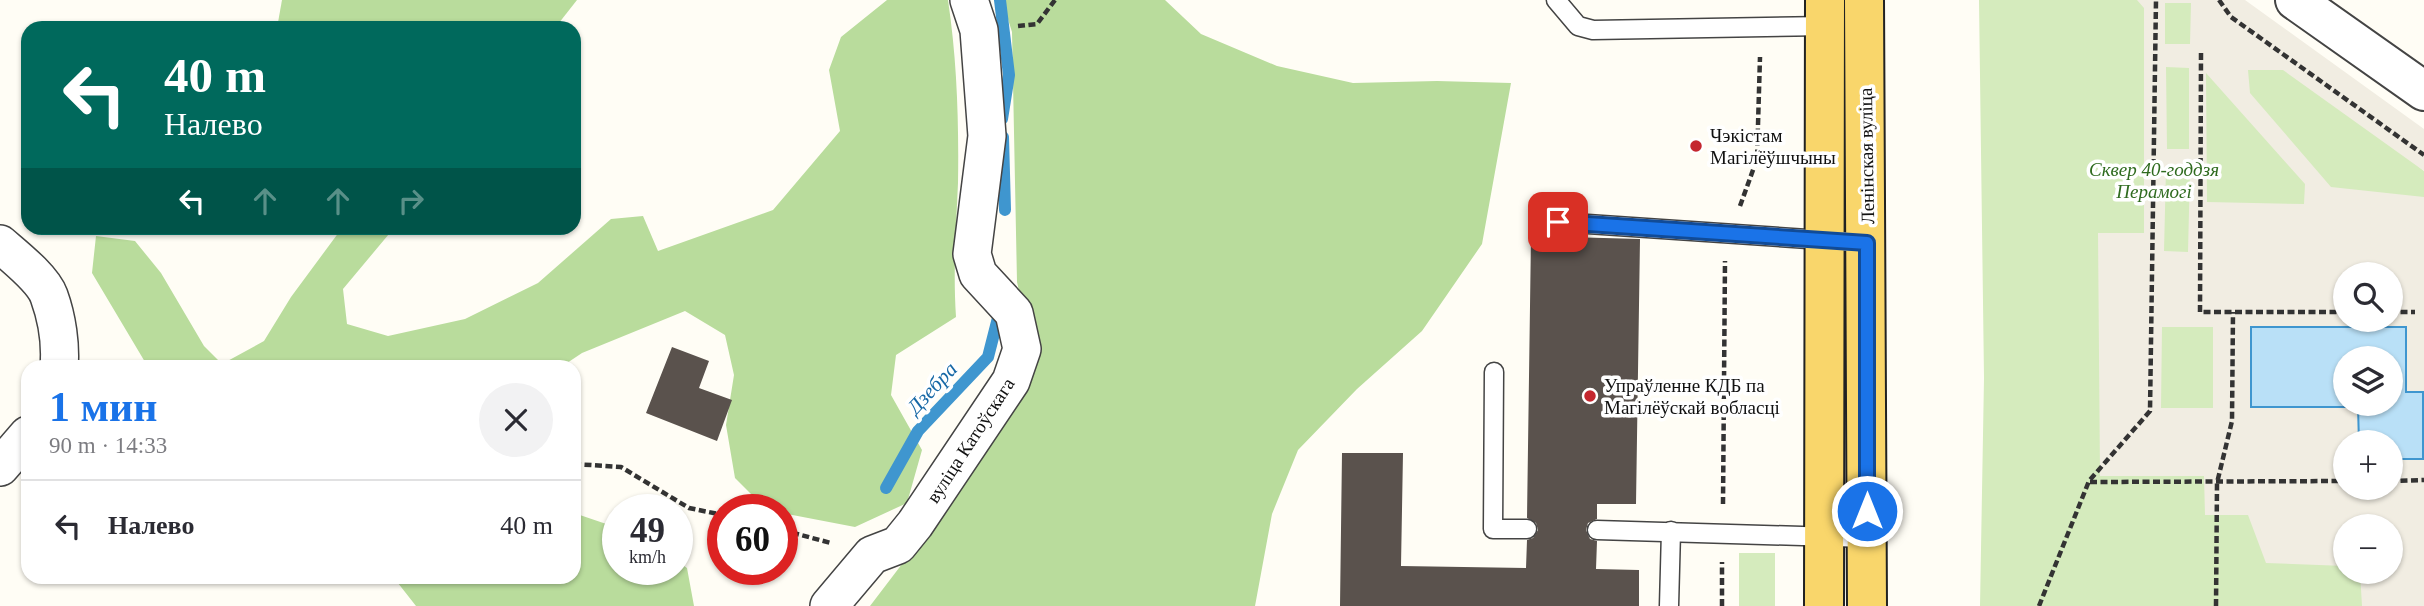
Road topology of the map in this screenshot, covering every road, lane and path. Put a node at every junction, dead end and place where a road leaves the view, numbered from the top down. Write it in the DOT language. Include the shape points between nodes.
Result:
graph roads {
  1 [pos="969,0"];
  2 [pos="1055,0"];
  3 [pos="1556,0"];
  4 [pos="2155,0"];
  5 [pos="2220,0"];
  6 [pos="2295,0"];
  7 [pos="1825,13"];
  8 [pos="1864,13"];
  9 [pos="1037,24"];
  10 [pos="1761,26"];
  11 [pos="2201,52"];
  12 [pos="2424,90"];
  13 [pos="2424,155"];
  14 [pos="1558,222"];
  15 [pos="1729,234"];
  16 [pos="1826,242"];
  17 [pos="1867,243"];
  18 [pos="11,254"];
  19 [pos="2233,312"];
  20 [pos="2333,312"];
  21 [pos="2403,312"];
  22 [pos="2415,312"];
  23 [pos="60,360"];
  24 [pos="1493,372"];
  25 [pos="21,443"];
  26 [pos="581,464"];
  27 [pos="0,467"];
  28 [pos="2424,480"];
  29 [pos="2089,481"];
  30 [pos="2333,481"];
  31 [pos="2403,481"];
  32 [pos="2217,483"];
  33 [pos="707,512"];
  34 [pos="1527,529"];
  35 [pos="1597,530"];
  36 [pos="1671,531"];
  37 [pos="1722,533"];
  38 [pos="1825,537"];
  39 [pos="1867,537"];
  40 [pos="829,606"];
  41 [pos="1669,606"];
  42 [pos="1722,606"];
  43 [pos="1824,606"];
  44 [pos="1867,606"];
  45 [pos="2039,606"];
  46 [pos="2216,606"];
  1 -- 40 [label="street, вуліца Катоўскага" via="979,30 988,136 972,254 978,274 1014,313 1022,349 1011,381 915,524 898,545 872,555"];
  2 -- 9 [label="path"];
  3 -- 10 [label="lane" via="1578,26 1593,30"];
  4 -- 29 [label="path" via="2150,411"];
  5 -- 13 [label="path" via="2231,17"];
  6 -- 12 [label="street"];
  7 -- 8 [label="lane"];
  7 -- 10 [label="lane"];
  7 -- 16 [label="main road, Ленінская вуліца"];
  8 -- 17 [label="main road, Ленінская вуліца"];
  10 -- 15 [label="path" via="1757,159"];
  11 -- 19 [label="path" via="2200,312"];
  14 -- 15 [label="lane"];
  15 -- 16 [label="lane"];
  15 -- 37 [label="path" via="1725,246"];
  16 -- 17 [label="lane"];
  16 -- 38 [label="main road, Ленінская вуліца"];
  17 -- 39 [label="main road, Ленінская вуліца"];
  18 -- 23 [label="street" via="49,294"];
  19 -- 20 [label="path"];
  19 -- 32 [label="path" via="2232,421"];
  21 -- 22 [label="path"];
  24 -- 34 [label="lane" via="1493,529"];
  25 -- 27 [label="street"];
  26 -- 33 [label="path" via="621,467 689,508"];
  28 -- 31 [label="path"];
  29 -- 32 [label="path"];
  29 -- 45 [label="path"];
  30 -- 32 [label="path"];
  32 -- 46 [label="path"];
  35 -- 36 [label="lane"];
  36 -- 37 [label="lane"];
  36 -- 41 [label="lane"];
  37 -- 38 [label="lane"];
  37 -- 42 [label="path"];
  38 -- 39 [label="lane"];
  38 -- 43 [label="main road, Ленінская вуліца"];
  39 -- 44 [label="main road, Ленінская вуліца"];
}
